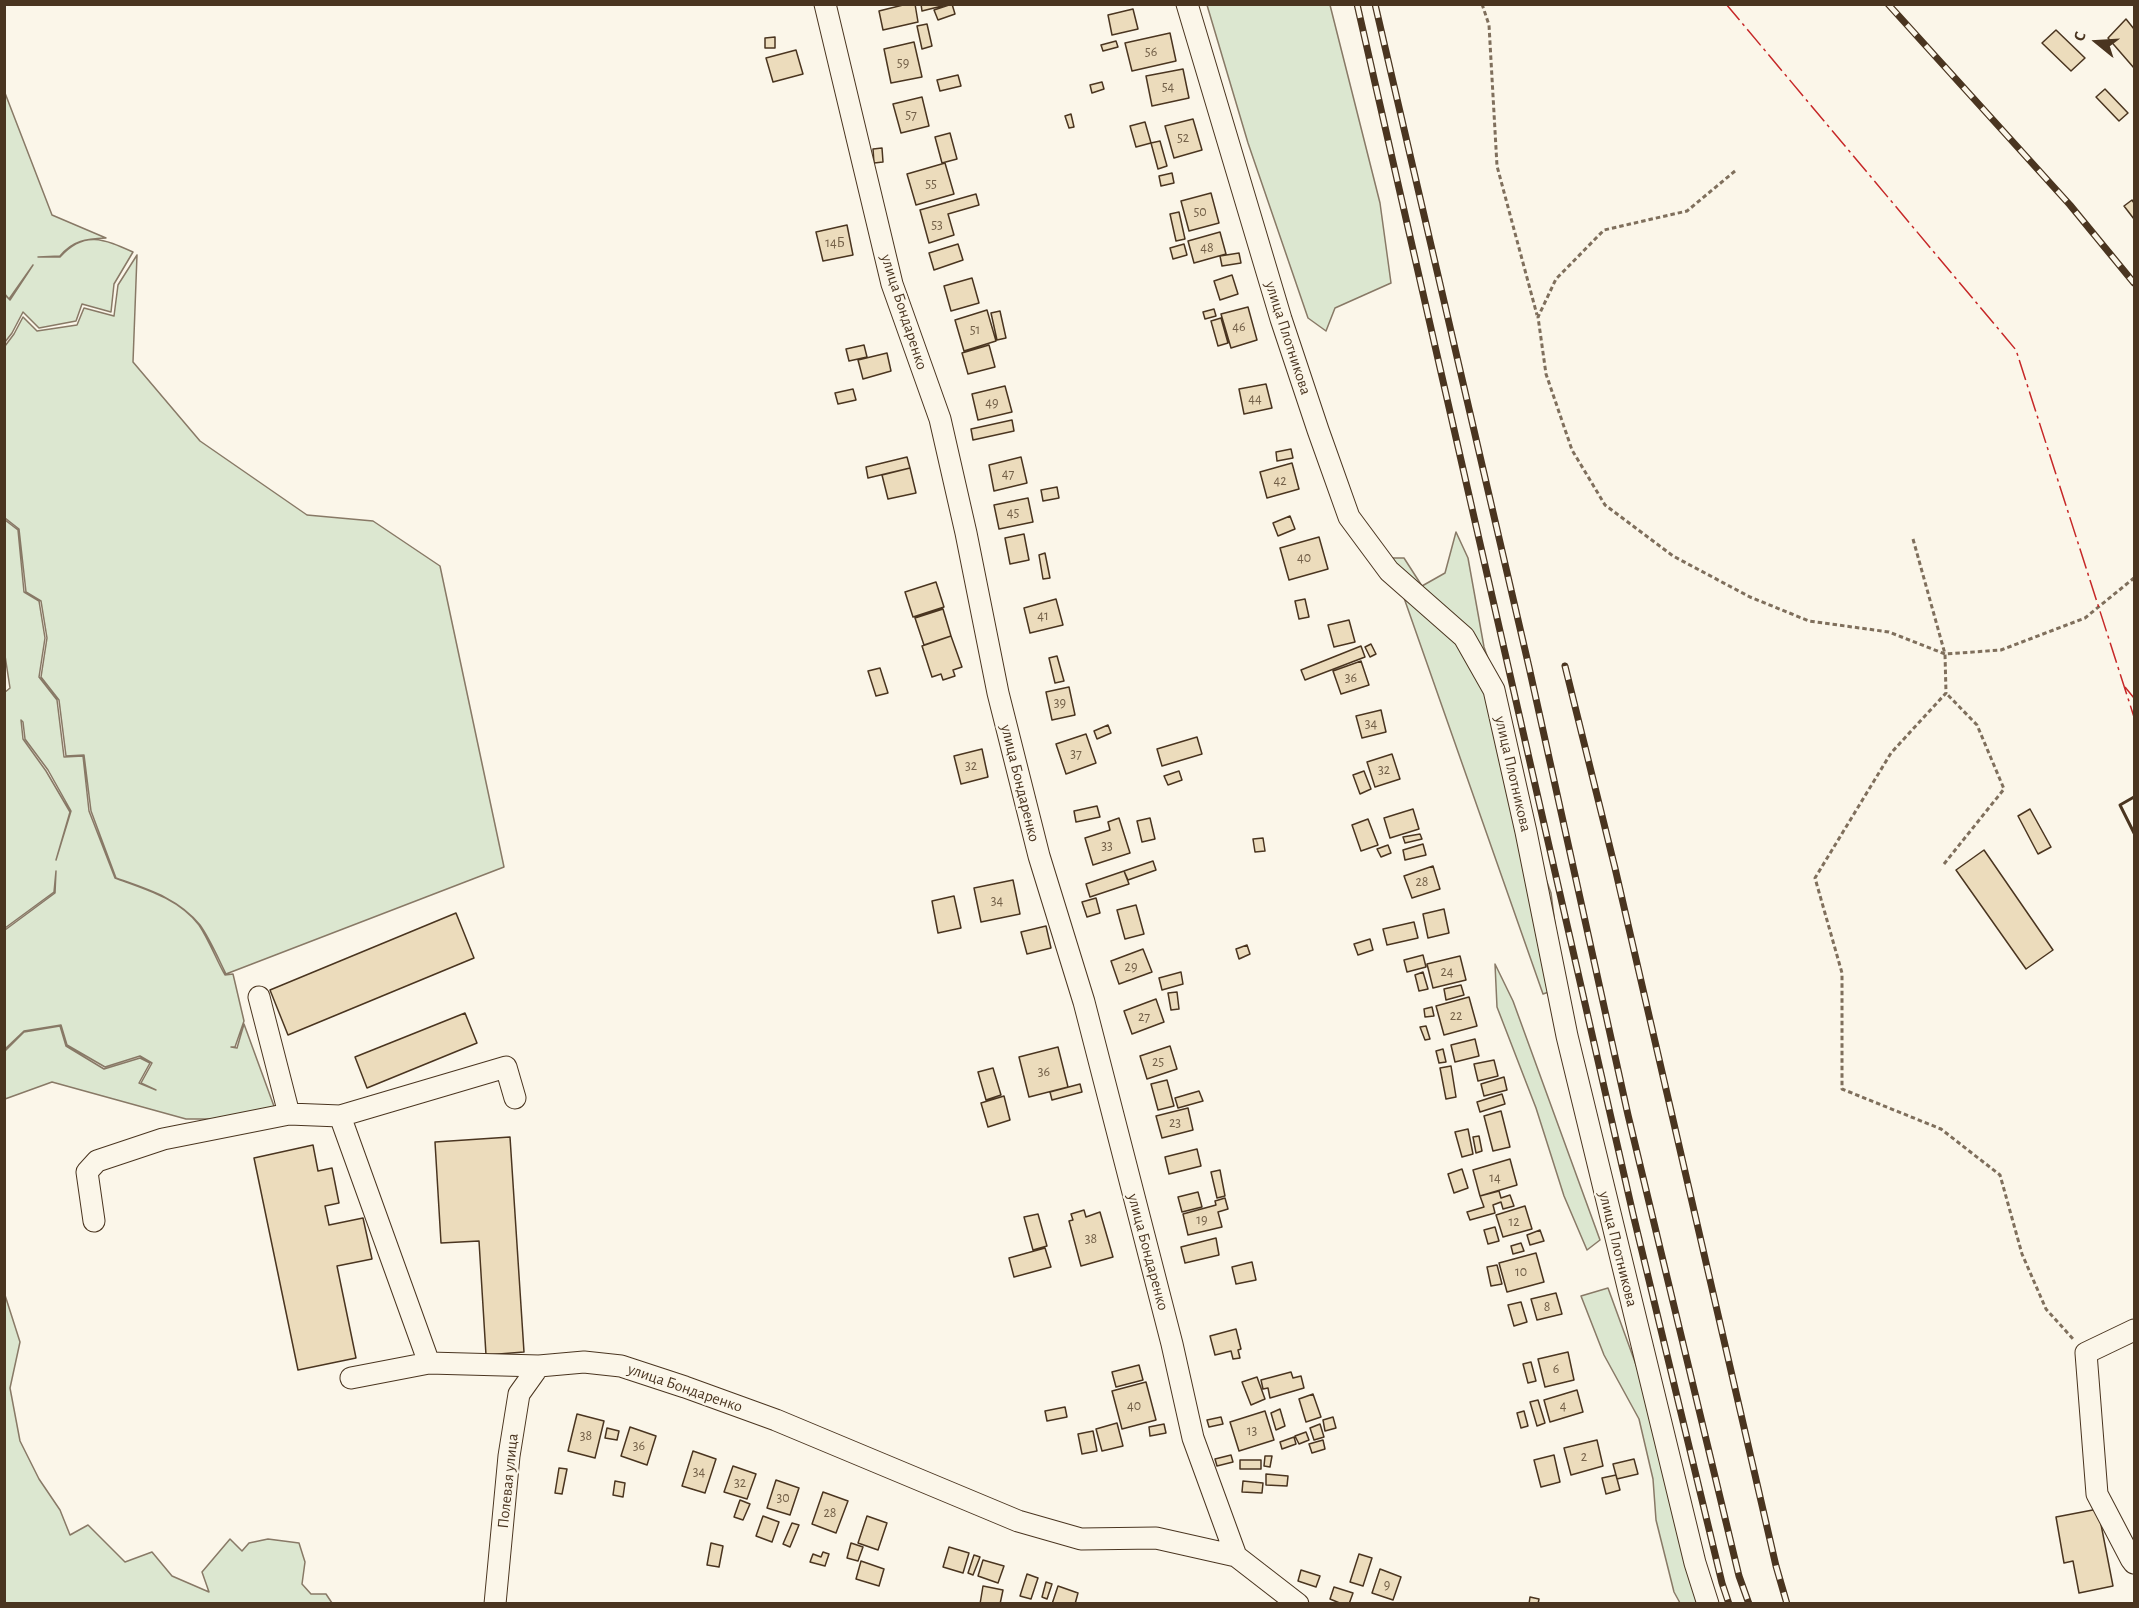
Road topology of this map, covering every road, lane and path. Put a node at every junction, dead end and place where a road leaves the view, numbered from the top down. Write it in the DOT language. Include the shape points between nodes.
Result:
graph roads {
  1 [pos="825,4"];
  2 [pos="1187,4"];
  3 [pos="1482,4"];
  4 [pos="1735,171"];
  5 [pos="1538,317"];
  6 [pos="1913,539"];
  7 [pos="2134,578"];
  8 [pos="1945,654"];
  9 [pos="1946,693"];
  10 [pos="1944,864"];
  11 [pos="260,998"];
  12 [pos="515,1098"];
  13 [pos="289,1114"];
  14 [pos="340,1116"];
  15 [pos="94,1221"];
  16 [pos="2134,1330"];
  17 [pos="2086,1353"];
  18 [pos="429,1363"];
  19 [pos="539,1366"];
  20 [pos="351,1378"];
  21 [pos="1236,1556"];
  22 [pos="2134,1563"];
  23 [pos="495,1604"];
  24 [pos="1298,1604"];
  25 [pos="1708,1604"];
  1 -- 21 [label="street, улица Бондаренко" via="892,284 940,419 998,693 1039,856 1084,1002 1193,1438"];
  2 -- 25 [label="street, улица Плотникова" via="1281,319 1349,517 1389,571 1464,638 1494,690 1567,1036 1692,1552"];
  3 -- 5 [label="path" via="1489,25 1497,166"];
  4 -- 5 [label="path" via="1687,211 1604,230 1556,279"];
  5 -- 8 [label="path" via="1546,374 1572,450 1605,505 1673,556 1750,597 1809,621 1889,632"];
  6 -- 8 [label="path"];
  7 -- 8 [label="path" via="2085,618 2001,651"];
  8 -- 9 [label="path"];
  9 -- 10 [label="path" via="1977,725 2004,789"];
  9 -- 17 [label="path" via="1891,753 1815,878 1842,973 1842,1089 1941,1129 2000,1174 2022,1254 2046,1310"];
  11 -- 13 [label="street"];
  12 -- 14 [label="street" via="506,1067"];
  13 -- 14 [label="street"];
  13 -- 15 [label="street" via="163,1139 97,1161 87,1172"];
  14 -- 18 [label="street"];
  16 -- 17 [label="street"];
  17 -- 22 [label="street" via="2097,1494"];
  18 -- 19 [label="street, улица Бондаренко"];
  18 -- 20 [label="street, улица Бондаренко"];
  19 -- 21 [label="street, улица Бондаренко" via="584,1362 621,1366 776,1420 1018,1521 1081,1539 1156,1538"];
  19 -- 23 [label="street, Полевая улица" via="519,1394"];
  21 -- 24 [label="street, улица Бондаренко"];
}
